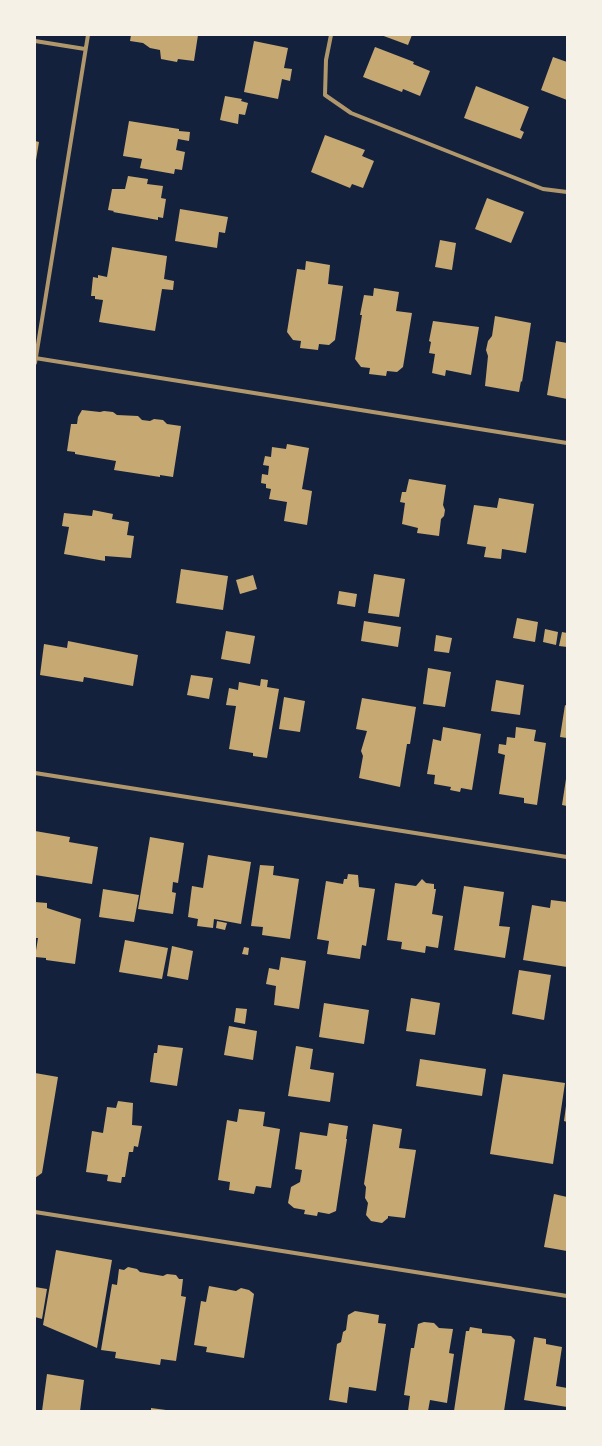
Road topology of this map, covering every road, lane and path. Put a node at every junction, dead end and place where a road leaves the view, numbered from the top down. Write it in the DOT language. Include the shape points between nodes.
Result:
graph roads {
  1 [pos="88,35"];
  2 [pos="331,35"];
  3 [pos="35,41"];
  4 [pos="86,49"];
  5 [pos="567,192"];
  6 [pos="35,360"];
  7 [pos="567,442"];
  8 [pos="35,773"];
  9 [pos="567,857"];
  10 [pos="35,1212"];
  11 [pos="567,1296"];
  1 -- 4 [label="street"];
  2 -- 5 [label="street" via="326,60 325,95 351,113 543,189"];
  3 -- 4 [label="street"];
  4 -- 6 [label="street"];
  6 -- 7 [label="street"];
  8 -- 9 [label="street"];
  10 -- 11 [label="street"];
}
